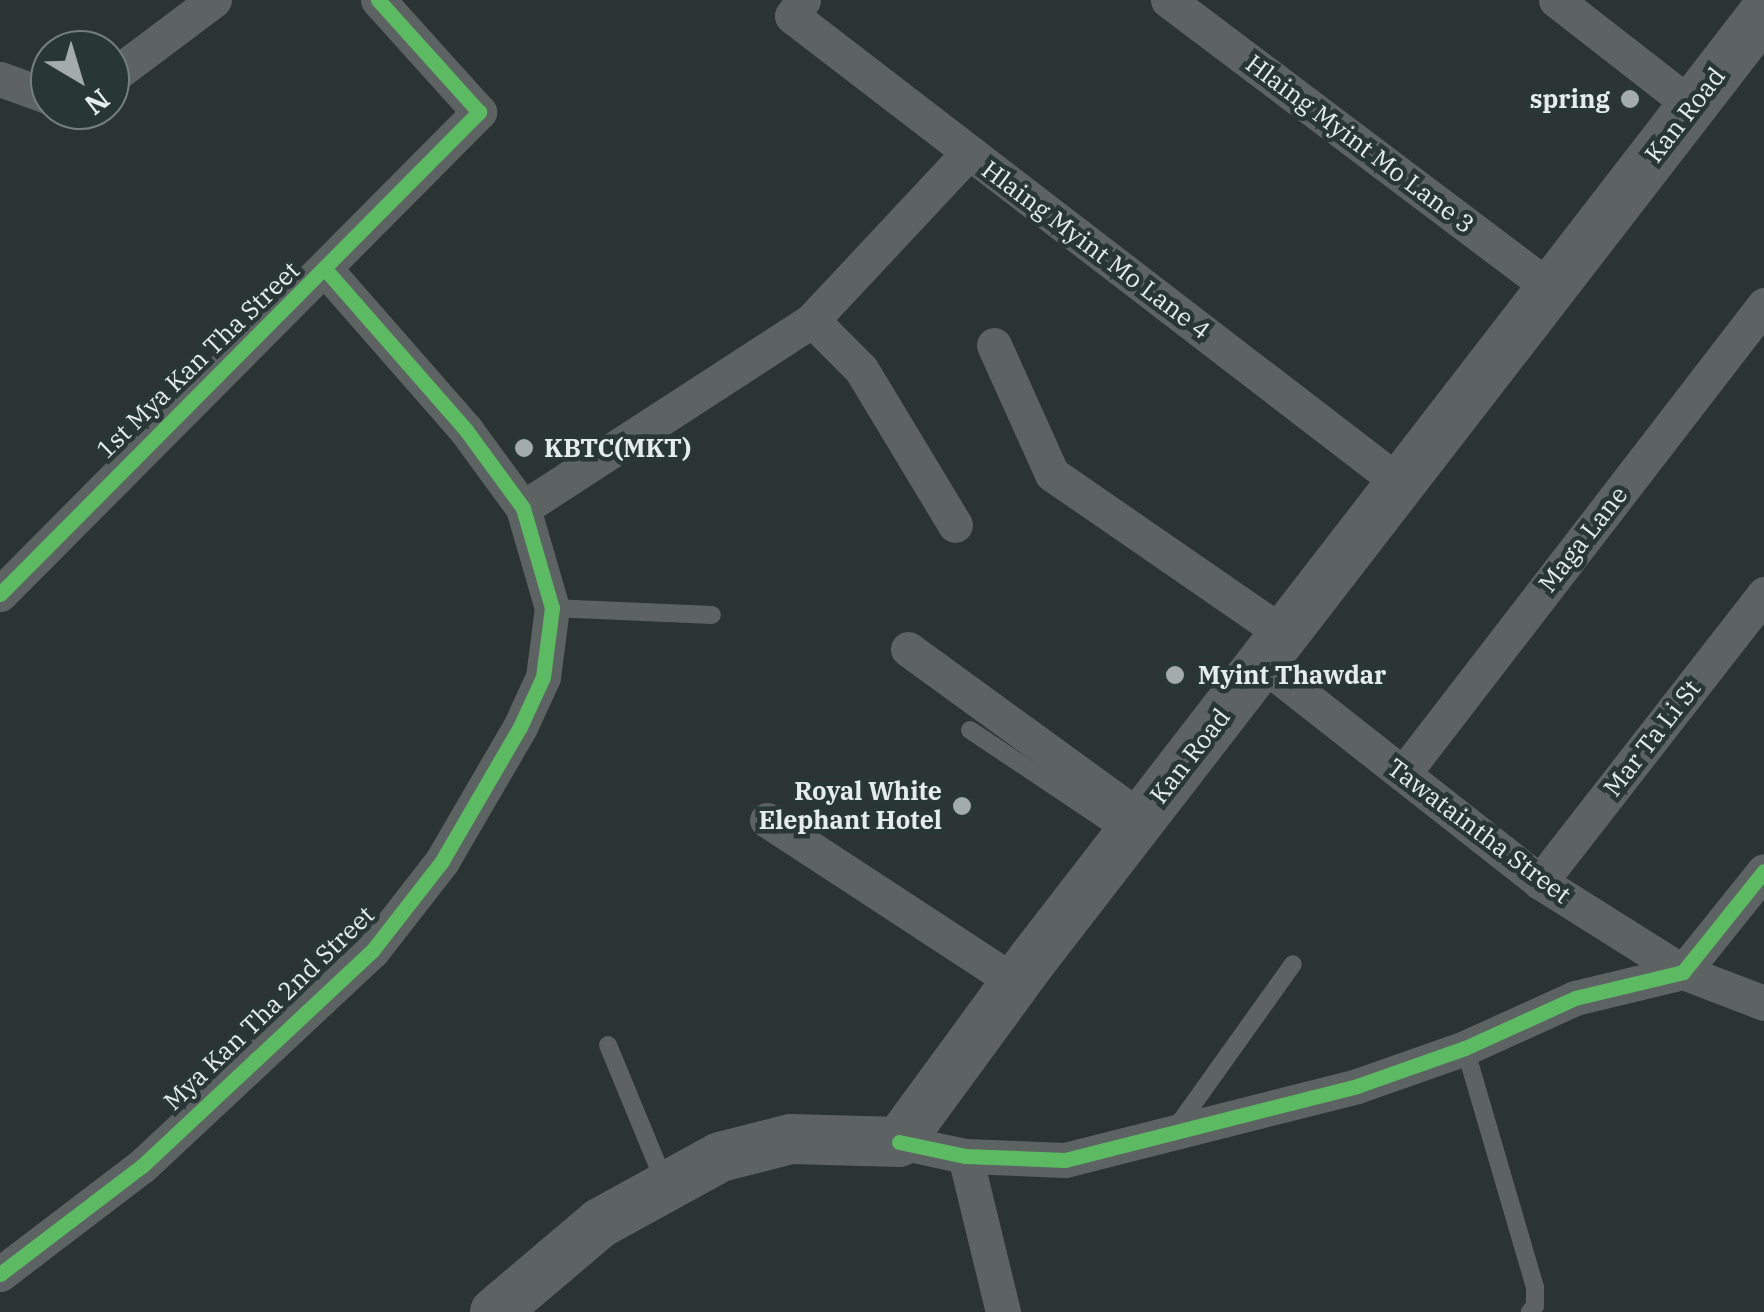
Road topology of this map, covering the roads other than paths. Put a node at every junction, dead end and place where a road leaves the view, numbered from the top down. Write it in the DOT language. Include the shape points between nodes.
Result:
graph roads {
  1 [pos="214,0"];
  2 [pos="378,0"];
  3 [pos="1168,0"];
  4 [pos="1556,0"];
  5 [pos="798,8"];
  6 [pos="1764,13"];
  7 [pos="130,63"];
  8 [pos="0,79"];
  9 [pos="30,89"];
  10 [pos="1692,106"];
  11 [pos="969,152"];
  12 [pos="326,270"];
  13 [pos="1551,289"];
  14 [pos="1764,305"];
  15 [pos="812,320"];
  16 [pos="994,345"];
  17 [pos="1401,484"];
  18 [pos="523,508"];
  19 [pos="956,525"];
  20 [pos="0,594"];
  21 [pos="1764,594"];
  22 [pos="552,608"];
  23 [pos="712,615"];
  24 [pos="908,649"];
  25 [pos="1273,649"];
  26 [pos="970,730"];
  27 [pos="1403,774"];
  28 [pos="767,820"];
  29 [pos="1135,828"];
  30 [pos="1764,871"];
  31 [pos="1540,882"];
  32 [pos="1293,964"];
  33 [pos="1683,972"];
  34 [pos="1016,983"];
  35 [pos="1764,1003"];
  36 [pos="608,1044"];
  37 [pos="1465,1048"];
  38 [pos="1172,1132"];
  39 [pos="899,1142"];
  40 [pos="965,1156"];
  41 [pos="666,1186"];
  42 [pos="0,1274"];
  43 [pos="496,1312"];
  44 [pos="1002,1312"];
  45 [pos="1530,1312"];
  1 -- 7 [label="street"];
  2 -- 12 [label="street, 1st Mya Kan Tha Street" via="479,112"];
  3 -- 13 [label="street, Hlaing Myint Mo Lane 3"];
  4 -- 10 [label="street"];
  5 -- 11 [label="street, Hlaing Myint Mo Lane 4"];
  6 -- 10 [label="main road, Kan Road"];
  8 -- 9 [label="street"];
  10 -- 13 [label="main road, Kan Road"];
  11 -- 15 [label="street"];
  11 -- 17 [label="street, Hlaing Myint Mo Lane 4"];
  12 -- 18 [label="street, Mya Kan Tha 2nd Street" via="466,430"];
  12 -- 20 [label="street, 1st Mya Kan Tha Street"];
  13 -- 17 [label="main road, Kan Road"];
  14 -- 27 [label="street, Maga Lane"];
  15 -- 18 [label="street"];
  15 -- 19 [label="street" via="861,368"];
  16 -- 25 [label="street, Tawataintha Street" via="1052,474"];
  17 -- 25 [label="main road, Kan Road"];
  18 -- 22 [label="street, Mya Kan Tha 2nd Street"];
  21 -- 31 [label="street, Mar Ta Li St"];
  22 -- 23 [label="lane"];
  22 -- 42 [label="street, Mya Kan Tha 2nd Street" via="544,677 520,727 442,861 372,951 142,1166"];
  24 -- 29 [label="street"];
  25 -- 27 [label="street, Tawataintha Street"];
  25 -- 29 [label="main road, Kan Road"];
  26 -- 29 [label="lane"];
  27 -- 31 [label="street, Tawataintha Street"];
  28 -- 34 [label="street"];
  29 -- 34 [label="main road, Kan Road"];
  30 -- 33 [label="street"];
  31 -- 33 [label="street, Tawataintha Street"];
  32 -- 38 [label="lane"];
  33 -- 35 [label="street, Tawataintha Street"];
  33 -- 37 [label="street" via="1576,998"];
  34 -- 39 [label="main road, Kan Road"];
  36 -- 41 [label="lane"];
  37 -- 38 [label="street" via="1357,1086"];
  37 -- 45 [label="lane" via="1535,1286"];
  38 -- 40 [label="street" via="1065,1160"];
  39 -- 40 [label="street"];
  39 -- 41 [label="main road" via="791,1139 720,1157"];
  40 -- 44 [label="street"];
  41 -- 43 [label="main road" via="600,1223"];
}
